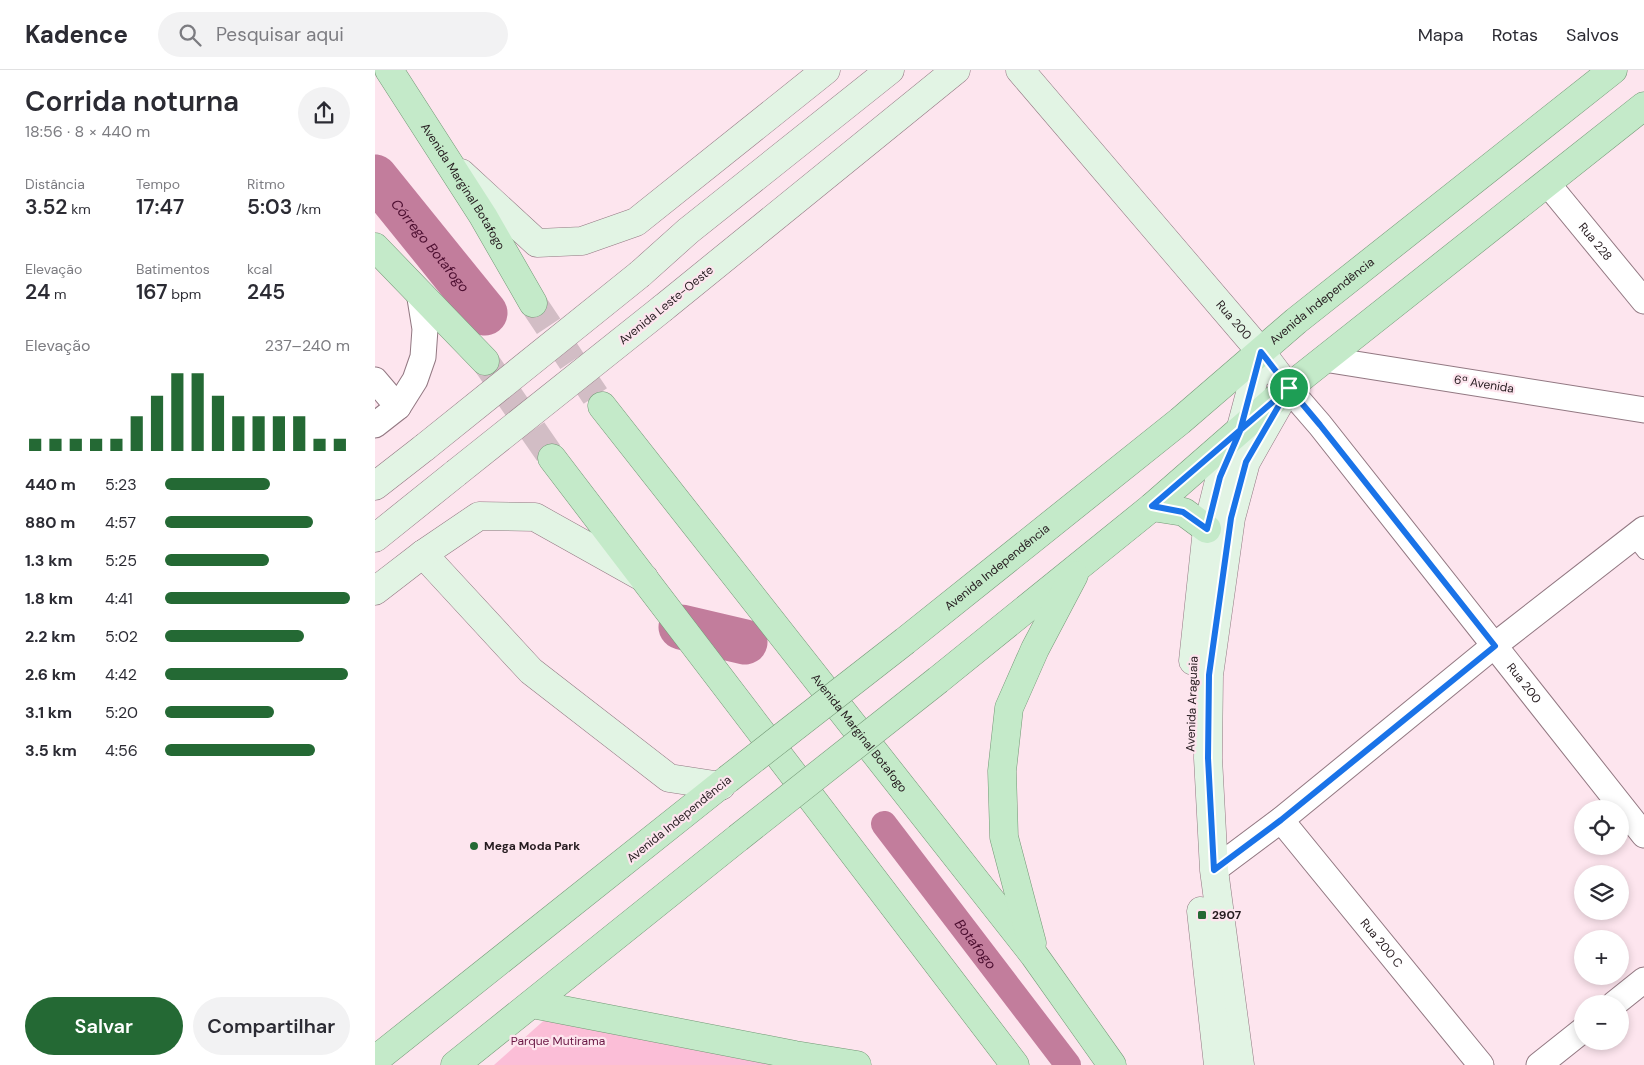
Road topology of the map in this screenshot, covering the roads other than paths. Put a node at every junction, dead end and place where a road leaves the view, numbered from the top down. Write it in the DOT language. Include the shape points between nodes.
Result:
graph roads {
  1 [pos="389,70"];
  2 [pos="826,70"];
  3 [pos="890,70"];
  4 [pos="956,70"];
  5 [pos="1020,70"];
  6 [pos="1613,70"];
  7 [pos="1644,106"];
  8 [pos="448,162"];
  9 [pos="1547,183"];
  10 [pos="375,247"];
  11 [pos="419,292"];
  12 [pos="1644,301"];
  13 [pos="533,303"];
  14 [pos="1261,352"];
  15 [pos="1324,359"];
  16 [pos="485,361"];
  17 [pos="375,380"];
  18 [pos="1289,388"];
  19 [pos="397,406"];
  20 [pos="602,406"];
  21 [pos="1644,410"];
  22 [pos="375,425"];
  23 [pos="1240,431"];
  24 [pos="552,458"];
  25 [pos="375,486"];
  26 [pos="1152,506"];
  27 [pos="1207,529"];
  28 [pos="375,538"];
  29 [pos="1640,540"];
  30 [pos="423,554"];
  31 [pos="1079,566"];
  32 [pos="644,578"];
  33 [pos="375,591"];
  34 [pos="1495,646"];
  35 [pos="725,782"];
  36 [pos="1281,820"];
  37 [pos="1644,834"];
  38 [pos="1214,870"];
  39 [pos="1034,954"];
  40 [pos="1644,980"];
  41 [pos="1626,995"];
  42 [pos="532,1004"];
  43 [pos="1574,1037"];
  44 [pos="1228,1058"];
  45 [pos="375,1060"];
  46 [pos="455,1065"];
  47 [pos="857,1065"];
  48 [pos="1015,1065"];
  49 [pos="1112,1065"];
  50 [pos="1481,1065"];
  51 [pos="1539,1065"];
  1 -- 8 [label="main road, Avenida Marginal Botafogo"];
  2 -- 8 [label="main road" via="636,222 582,241 537,243"];
  3 -- 25 [label="main road, bridge"];
  4 -- 28 [label="main road, Avenida Leste-Oeste, bridge"];
  5 -- 14 [label="main road, Rua 200"];
  6 -- 14 [label="main road, Avenida Independência"];
  7 -- 9 [label="main road"];
  8 -- 13 [label="main road, Avenida Marginal Botafogo"];
  9 -- 12 [label="street, Rua 228"];
  9 -- 15 [label="main road"];
  10 -- 11 [label="main road"];
  11 -- 16 [label="main road"];
  11 -- 19 [label="street" via="425,329 423,357 415,380"];
  14 -- 18 [label="main road, Rua 200"];
  14 -- 23 [label="main road, Avenida Araguaia"];
  14 -- 35 [label="main road, Avenida Independência, bridge" via="1180,421"];
  15 -- 18 [label="main road"];
  15 -- 21 [label="street, 6ª Avenida"];
  17 -- 19 [label="street"];
  18 -- 23 [label="main road"];
  18 -- 34 [label="street, Rua 200"];
  18 -- 38 [label="main road, Avenida Araguaia" via="1246,462 1231,518 1209,675 1208,758"];
  19 -- 22 [label="street"];
  20 -- 39 [label="main road, Avenida Marginal Botafogo"];
  23 -- 26 [label="main road"];
  23 -- 27 [label="main road, Avenida Araguaia" via="1220,477"];
  24 -- 32 [label="main road"];
  26 -- 27 [label="main road" via="1183,512"];
  26 -- 31 [label="main road"];
  27 -- 44 [label="main road, Avenida Araguaia" via="1191,688 1191,788"];
  29 -- 34 [label="street"];
  30 -- 32 [label="main road" via="479,516 535,517"];
  30 -- 33 [label="main road"];
  30 -- 35 [label="main road" via="531,670 661,772 669,778"];
  31 -- 39 [label="main road" via="1009,708 1002,772 1004,836"];
  31 -- 42 [label="main road, bridge"];
  32 -- 48 [label="main road"];
  34 -- 36 [label="street"];
  34 -- 37 [label="street, Rua 200"];
  35 -- 45 [label="main road, Avenida Independência"];
  36 -- 38 [label="street"];
  36 -- 50 [label="street, Rua 200 C"];
  38 -- 44 [label="main road, Avenida Araguaia"];
  39 -- 49 [label="main road, Avenida Marginal Botafogo"];
  40 -- 41 [label="street"];
  42 -- 46 [label="main road"];
  42 -- 47 [label="main road"];
  43 -- 51 [label="street"];
}
